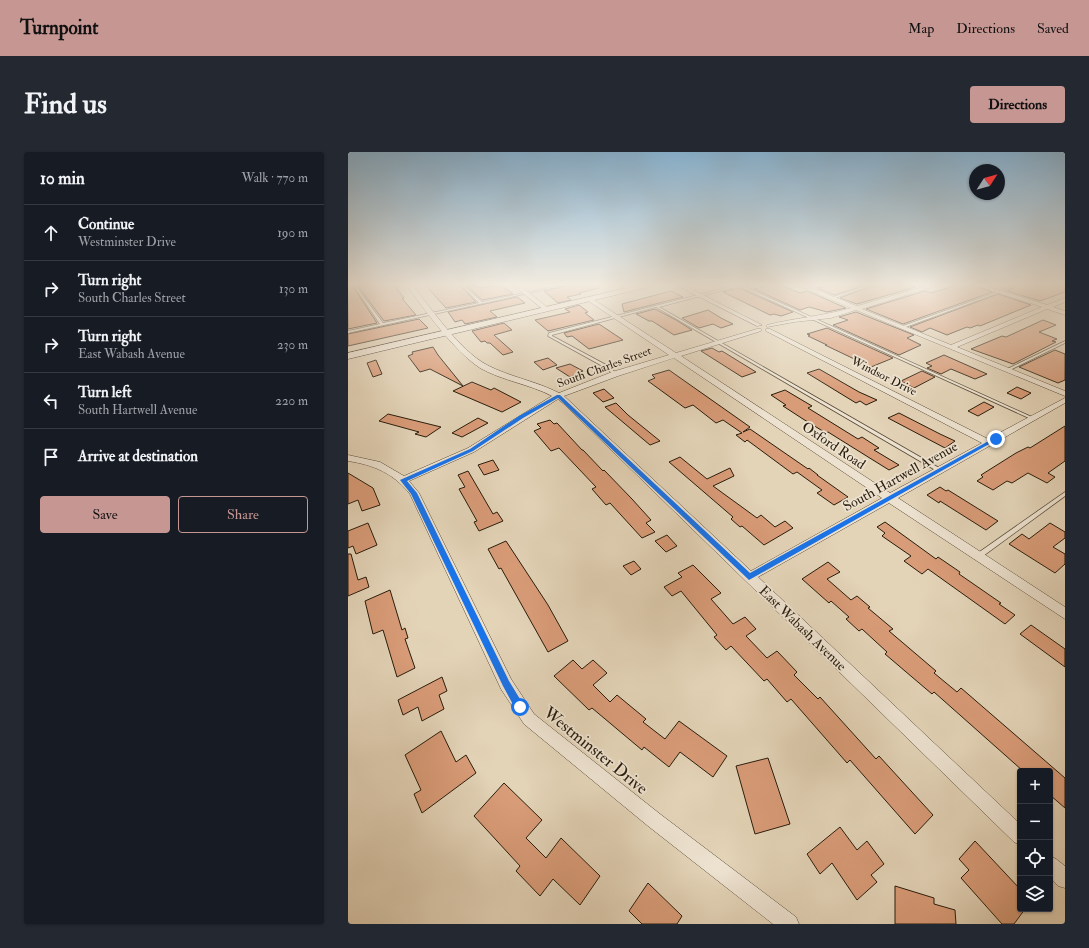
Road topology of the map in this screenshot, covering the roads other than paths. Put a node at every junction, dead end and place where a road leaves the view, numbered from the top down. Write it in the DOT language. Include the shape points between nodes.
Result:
graph roads {
  1 [pos="380,321"];
  2 [pos="396,321"];
  3 [pos="439,321"];
  4 [pos="495,321"];
  5 [pos="597,321"];
  6 [pos="622,321"];
  7 [pos="682,321"];
  8 [pos="746,321"];
  9 [pos="791,321"];
  10 [pos="818,321"];
  11 [pos="888,321"];
  12 [pos="919,321"];
  13 [pos="1013,321"];
  14 [pos="382,324"];
  15 [pos="902,327"];
  16 [pos="759,328"];
  17 [pos="768,328"];
  18 [pos="348,332"];
  19 [pos="448,332"];
  20 [pos="718,342"];
  21 [pos="1065,342"];
  22 [pos="951,347"];
  23 [pos="348,356"];
  24 [pos="674,356"];
  25 [pos="1007,370"];
  26 [pos="615,374"];
  27 [pos="1065,394"];
  28 [pos="559,396"];
  29 [pos="1065,400"];
  30 [pos="1032,418"];
  31 [pos="988,442"];
  32 [pos="348,458"];
  33 [pos="939,470"];
  34 [pos="403,480"];
  35 [pos="1065,494"];
  36 [pos="889,499"];
  37 [pos="977,557"];
  38 [pos="749,577"];
  39 [pos="1065,614"];
  40 [pos="1017,833"];
  41 [pos="1053,868"];
  42 [pos="1065,879"];
  43 [pos="789,924"];
  1 -- 14 [label="lane"];
  2 -- 14 [label="lane"];
  3 -- 19 [label="street, East Wabash Avenue"];
  4 -- 19 [label="main road"];
  5 -- 26 [label="lane" via="550,335"];
  6 -- 24 [label="street, Oxford Road"];
  7 -- 20 [label="lane"];
  8 -- 16 [label="street"];
  9 -- 17 [label="street"];
  10 -- 30 [label="lane"];
  11 -- 15 [label="street"];
  12 -- 15 [label="lane"];
  13 -- 22 [label="street"];
  14 -- 18 [label="lane"];
  15 -- 22 [label="street"];
  16 -- 17 [label="street"];
  16 -- 20 [label="street, South Charles Street"];
  17 -- 31 [label="street, Windsor Drive"];
  19 -- 23 [label="main road"];
  19 -- 28 [label="street, East Wabash Avenue" via="470,357 482,366 539,385"];
  20 -- 24 [label="street, South Charles Street"];
  20 -- 33 [label="lane"];
  21 -- 25 [label="lane"];
  22 -- 25 [label="street"];
  24 -- 26 [label="street, South Charles Street"];
  24 -- 36 [label="street, Oxford Road"];
  25 -- 27 [label="street"];
  26 -- 28 [label="street, South Charles Street"];
  28 -- 34 [label="street, South Charles Street" via="471,450"];
  28 -- 38 [label="street, East Wabash Avenue"];
  29 -- 30 [label="street, South Hartwell Avenue"];
  30 -- 31 [label="street, South Hartwell Avenue"];
  31 -- 33 [label="street, South Hartwell Avenue"];
  32 -- 34 [label="street, Westminster Drive" via="372,462"];
  33 -- 36 [label="street, South Hartwell Avenue"];
  34 -- 43 [label="street, Westminster Drive" via="414,493 506,684 528,719"];
  35 -- 37 [label="lane"];
  36 -- 37 [label="street, Oxford Road"];
  36 -- 38 [label="street, South Hartwell Avenue"];
  37 -- 39 [label="street, Oxford Road"];
  38 -- 40 [label="street, East Wabash Avenue"];
  41 -- 42 [label="street"];
}
